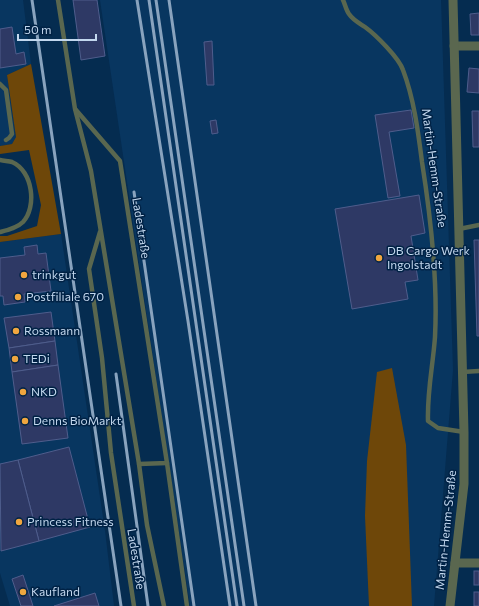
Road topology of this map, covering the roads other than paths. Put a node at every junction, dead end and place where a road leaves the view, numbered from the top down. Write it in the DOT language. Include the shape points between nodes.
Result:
graph roads {
  1 [pos="58,0"];
  2 [pos="343,0"];
  3 [pos="453,0"];
  4 [pos="454,46"];
  5 [pos="479,46"];
  6 [pos="0,84"];
  7 [pos="75,109"];
  8 [pos="6,140"];
  9 [pos="0,160"];
  10 [pos="479,225"];
  11 [pos="459,229"];
  12 [pos="100,231"];
  13 [pos="0,232"];
  14 [pos="479,371"];
  15 [pos="462,372"];
  16 [pos="464,432"];
  17 [pos="167,463"];
  18 [pos="140,464"];
  19 [pos="455,562"];
  20 [pos="479,563"];
  21 [pos="134,606"];
  22 [pos="164,606"];
  23 [pos="187,606"];
  24 [pos="450,606"];
  1 -- 7 [label="lane"];
  2 -- 16 [label="lane, Martin-Hemm-Straße" via="349,14 390,51 403,68 416,116 435,274 435,336 427,401 428,421 438,428"];
  3 -- 4 [label="street, Martin-Hemm-Straße"];
  4 -- 5 [label="street"];
  4 -- 11 [label="street, Martin-Hemm-Straße"];
  6 -- 8 [label="lane" via="6,90 12,134"];
  7 -- 12 [label="lane, Ladestraße" via="90,171"];
  7 -- 17 [label="lane, Ladestraße" via="120,161"];
  9 -- 13 [label="lane" via="13,162 22,169 31,191 31,202 28,216 21,224"];
  10 -- 11 [label="lane"];
  11 -- 15 [label="street, Martin-Hemm-Straße"];
  12 -- 18 [label="lane, Ladestraße"];
  12 -- 21 [label="lane, Ladestraße" via="89,269 102,358 111,453"];
  14 -- 15 [label="lane"];
  15 -- 16 [label="street, Martin-Hemm-Straße"];
  16 -- 19 [label="street, Martin-Hemm-Straße" via="464,484"];
  17 -- 18 [label="lane"];
  17 -- 23 [label="lane, Ladestraße"];
  18 -- 22 [label="lane, Ladestraße" via="147,525"];
  19 -- 20 [label="street"];
  19 -- 24 [label="street, Martin-Hemm-Straße"];
}
